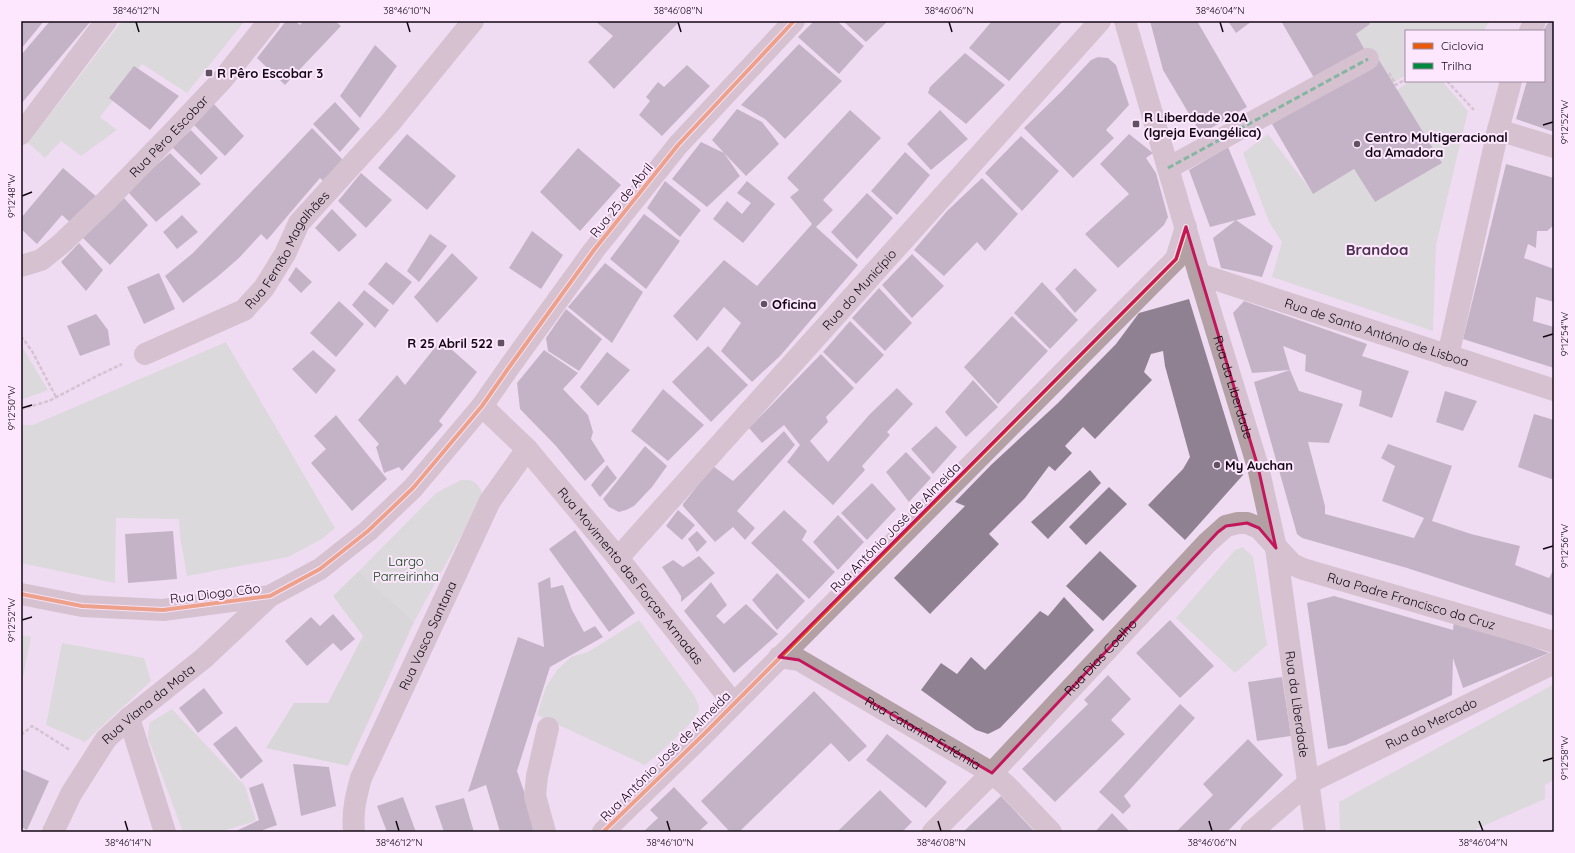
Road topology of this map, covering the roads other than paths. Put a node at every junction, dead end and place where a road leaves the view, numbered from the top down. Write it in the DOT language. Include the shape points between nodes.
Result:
graph roads {
  1 [pos="106,21"];
  2 [pos="269,21"];
  3 [pos="474,21"];
  4 [pos="794,21"];
  5 [pos="1100,21"];
  6 [pos="1125,21"];
  7 [pos="1535,21"];
  8 [pos="1530,30"];
  9 [pos="1368,59"];
  10 [pos="1511,82"];
  11 [pos="1498,130"];
  12 [pos="21,134"];
  13 [pos="1554,147"];
  14 [pos="1168,168"];
  15 [pos="1186,227"];
  16 [pos="21,266"];
  17 [pos="1199,274"];
  18 [pos="145,354"];
  19 [pos="1448,356"];
  20 [pos="1554,390"];
  21 [pos="482,406"];
  22 [pos="527,448"];
  23 [pos="1276,548"];
  24 [pos="618,558"];
  25 [pos="21,594"];
  26 [pos="270,596"];
  27 [pos="1554,642"];
  28 [pos="779,657"];
  29 [pos="1554,663"];
  30 [pos="733,703"];
  31 [pos="129,718"];
  32 [pos="548,728"];
  33 [pos="992,773"];
  34 [pos="1308,783"];
  35 [pos="53,832"];
  36 [pos="165,832"];
  37 [pos="354,832"];
  38 [pos="545,832"];
  39 [pos="603,832"];
  40 [pos="933,832"];
  41 [pos="1051,832"];
  42 [pos="1250,832"];
  43 [pos="1315,832"];
  1 -- 12 [label="street"];
  2 -- 16 [label="street, Rua Pêro Escobar" via="223,79 106,201 41,260"];
  3 -- 18 [label="street, Rua Fernão Magalhães" via="390,123 298,223 282,260 264,288 244,310"];
  4 -- 21 [label="street, Rua 25 de Abril" via="678,145 594,250"];
  5 -- 24 [label="street, Rua do Município"];
  6 -- 14 [label="street, Rua da Liberdade"];
  7 -- 8 [label="street"];
  9 -- 14 [label="street"];
  10 -- 11 [label="street"];
  11 -- 13 [label="street"];
  11 -- 19 [label="street"];
  14 -- 15 [label="street, Rua da Liberdade"];
  15 -- 17 [label="street, Rua da Liberdade"];
  15 -- 28 [label="street, Rua António José de Almeida" via="1176,259"];
  17 -- 19 [label="street, Rua de Santo António de Lisboa"];
  17 -- 23 [label="street, Rua da Liberdade" via="1258,467"];
  19 -- 20 [label="street, Rua de Santo António de Lisboa"];
  21 -- 22 [label="street, Rua Movimento das Forças Armadas"];
  21 -- 26 [label="street, Rua Diogo Cão" via="413,488 368,531 320,569"];
  22 -- 24 [label="street, Rua Movimento das Forças Armadas"];
  22 -- 37 [label="street, Rua Vasco Santana" via="490,501 361,778 355,800"];
  23 -- 27 [label="street, Rua Padre Francisco da Cruz" via="1292,564 1303,569"];
  23 -- 33 [label="street, Rua Dias Coelho" via="1259,528 1247,523 1226,526 1218,532"];
  23 -- 34 [label="street, Rua da Liberdade"];
  24 -- 30 [label="street, Rua Movimento das Forças Armadas"];
  25 -- 26 [label="street, Rua Diogo Cão" via="82,606 163,610"];
  26 -- 31 [label="street, Rua Viana da Mota" via="204,658"];
  28 -- 30 [label="street, Rua António José de Almeida"];
  28 -- 33 [label="street, Rua Catarina Eufémia" via="798,660"];
  29 -- 34 [label="street, Rua do Mercado"];
  30 -- 39 [label="street, Rua António José de Almeida"];
  31 -- 35 [label="street, Rua Viana da Mota" via="106,739 71,794"];
  31 -- 36 [label="street"];
  32 -- 38 [label="street" via="535,796"];
  33 -- 40 [label="street, Rua Dias Coelho"];
  33 -- 41 [label="street, Rua Catarina Eufémia"];
  34 -- 42 [label="street, Rua do Mercado"];
  34 -- 43 [label="street, Rua da Liberdade"];
}
